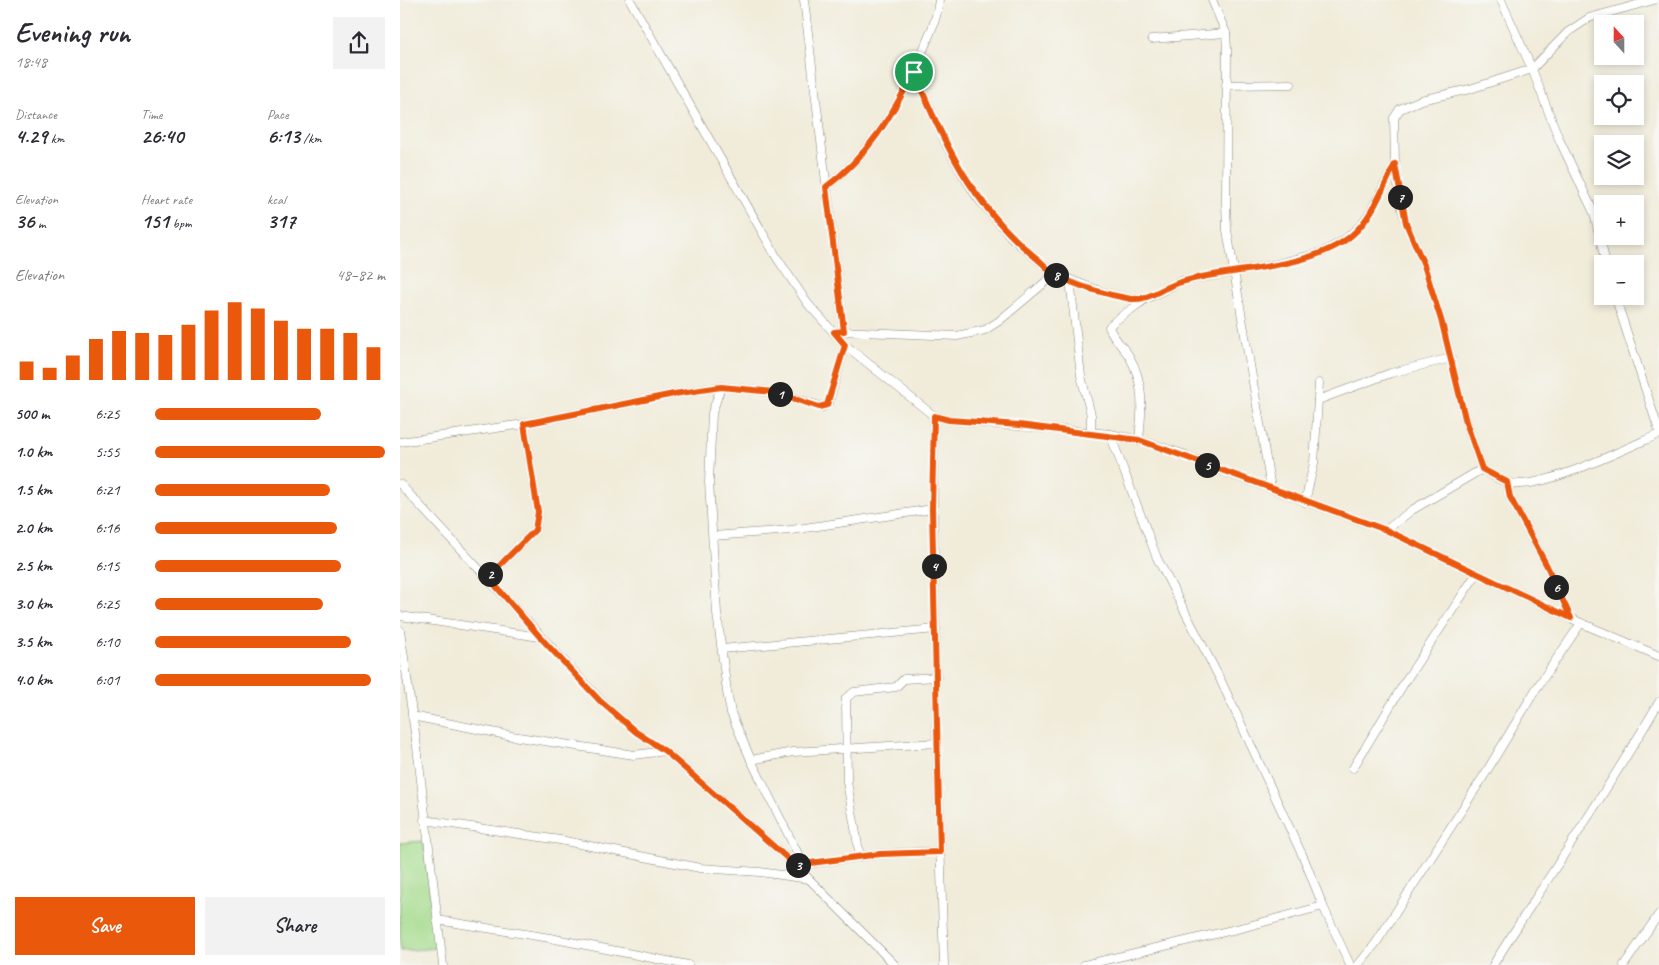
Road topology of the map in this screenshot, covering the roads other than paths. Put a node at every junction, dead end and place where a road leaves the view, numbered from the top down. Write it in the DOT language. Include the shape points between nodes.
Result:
graph roads {
  1 [pos="630,0"];
  2 [pos="804,0"];
  3 [pos="939,0"];
  4 [pos="1212,0"];
  5 [pos="1501,0"];
  6 [pos="1654,0"];
  7 [pos="1226,33"];
  8 [pos="1152,39"];
  9 [pos="1532,69"];
  10 [pos="914,72"];
  11 [pos="1292,84"];
  12 [pos="1226,85"];
  13 [pos="1395,164"];
  14 [pos="826,187"];
  15 [pos="1604,255"];
  16 [pos="1235,272"];
  17 [pos="1055,274"];
  18 [pos="1070,280"];
  19 [pos="1144,300"];
  20 [pos="1618,305"];
  21 [pos="844,331"];
  22 [pos="834,332"];
  23 [pos="845,345"];
  24 [pos="1451,358"];
  25 [pos="1319,383"];
  26 [pos="721,387"];
  27 [pos="1318,400"];
  28 [pos="934,416"];
  29 [pos="524,424"];
  30 [pos="1090,432"];
  31 [pos="1659,433"];
  32 [pos="1110,434"];
  33 [pos="1139,440"];
  34 [pos="400,442"];
  35 [pos="1482,469"];
  36 [pos="1507,482"];
  37 [pos="400,484"];
  38 [pos="1272,488"];
  39 [pos="1305,502"];
  40 [pos="932,509"];
  41 [pos="1386,530"];
  42 [pos="713,536"];
  43 [pos="1477,573"];
  44 [pos="488,577"];
  45 [pos="400,616"];
  46 [pos="1571,618"];
  47 [pos="1581,624"];
  48 [pos="936,629"];
  49 [pos="400,630"];
  50 [pos="540,637"];
  51 [pos="722,649"];
  52 [pos="1659,656"];
  53 [pos="937,677"];
  54 [pos="1659,702"];
  55 [pos="412,716"];
  56 [pos="937,743"];
  57 [pos="846,747"];
  58 [pos="665,751"];
  59 [pos="751,760"];
  60 [pos="1353,768"];
  61 [pos="424,820"];
  62 [pos="940,852"];
  63 [pos="860,857"];
  64 [pos="799,865"];
  65 [pos="809,879"];
  66 [pos="1323,906"];
  67 [pos="1659,914"];
  68 [pos="437,920"];
  69 [pos="443,965"];
  70 [pos="688,965"];
  71 [pos="896,965"];
  72 [pos="944,965"];
  73 [pos="1084,965"];
  74 [pos="1350,965"];
  75 [pos="1358,965"];
  76 [pos="1493,965"];
  77 [pos="1624,965"];
  1 -- 22 [label="street" via="777,258 808,304"];
  2 -- 14 [label="street"];
  3 -- 10 [label="street" via="936,22"];
  4 -- 7 [label="street"];
  5 -- 9 [label="street"];
  6 -- 9 [label="street" via="1589,18 1568,32"];
  7 -- 8 [label="street"];
  7 -- 12 [label="street"];
  9 -- 13 [label="street" via="1470,89 1421,100 1400,109 1394,118"];
  9 -- 15 [label="street" via="1550,118 1594,213"];
  10 -- 14 [label="street" via="878,135 850,168"];
  10 -- 17 [label="street" via="945,142 977,197 1013,239"];
  11 -- 12 [label="street"];
  12 -- 16 [label="street" via="1226,202"];
  13 -- 16 [label="street" via="1371,211 1353,235 1323,252"];
  13 -- 24 [label="street" via="1406,223 1424,265"];
  14 -- 21 [label="street"];
  16 -- 19 [label="street" via="1182,281"];
  16 -- 38 [label="street"];
  17 -- 18 [label="street"];
  17 -- 21 [label="street" via="999,321 974,333 957,336"];
  18 -- 19 [label="street" via="1116,296"];
  18 -- 30 [label="street" via="1081,376 1091,415"];
  19 -- 33 [label="street" via="1109,327 1138,377 1142,399"];
  20 -- 31 [label="street"];
  21 -- 22 [label="street"];
  22 -- 23 [label="street"];
  23 -- 26 [label="street" via="829,402 823,407 774,392"];
  23 -- 28 [label="street"];
  24 -- 27 [label="street" via="1391,373"];
  24 -- 35 [label="street" via="1466,422"];
  25 -- 27 [label="street"];
  26 -- 29 [label="street"];
  26 -- 42 [label="street" via="712,413 710,434"];
  27 -- 39 [label="street" via="1314,463"];
  28 -- 30 [label="street"];
  28 -- 40 [label="street"];
  29 -- 34 [label="street"];
  29 -- 44 [label="street" via="538,512 537,524 531,535"];
  30 -- 32 [label="street"];
  31 -- 36 [label="street" via="1547,478 1526,484"];
  32 -- 33 [label="street"];
  32 -- 66 [label="street" via="1157,558 1220,681"];
  33 -- 38 [label="street"];
  35 -- 36 [label="street"];
  35 -- 41 [label="street" via="1412,510"];
  36 -- 46 [label="street" via="1510,497"];
  37 -- 44 [label="street"];
  38 -- 39 [label="street"];
  39 -- 41 [label="street"];
  40 -- 42 [label="street" via="791,530"];
  40 -- 48 [label="street"];
  41 -- 43 [label="street"];
  42 -- 51 [label="street"];
  43 -- 46 [label="street"];
  43 -- 60 [label="street"];
  44 -- 50 [label="street"];
  45 -- 50 [label="street"];
  46 -- 47 [label="street"];
  47 -- 52 [label="street"];
  47 -- 75 [label="street" via="1540,683 1376,943"];
  48 -- 51 [label="street"];
  48 -- 53 [label="street"];
  49 -- 55 [label="street"];
  50 -- 58 [label="street" via="618,718"];
  51 -- 59 [label="street" via="731,713"];
  53 -- 56 [label="street"];
  53 -- 57 [label="street" via="904,679 892,688 849,694 846,702"];
  54 -- 76 [label="street"];
  55 -- 58 [label="street" via="615,753 643,755"];
  55 -- 61 [label="street"];
  56 -- 57 [label="street"];
  56 -- 62 [label="street"];
  57 -- 59 [label="street"];
  57 -- 63 [label="street" via="847,782"];
  58 -- 64 [label="street"];
  59 -- 64 [label="street"];
  61 -- 65 [label="street" via="580,844 700,868"];
  61 -- 68 [label="street"];
  62 -- 63 [label="street"];
  62 -- 72 [label="street"];
  63 -- 64 [label="street"];
  64 -- 65 [label="street"];
  65 -- 71 [label="street"];
  66 -- 73 [label="street"];
  66 -- 74 [label="street"];
  67 -- 77 [label="street"];
  68 -- 69 [label="street"];
  68 -- 70 [label="street"];
}
